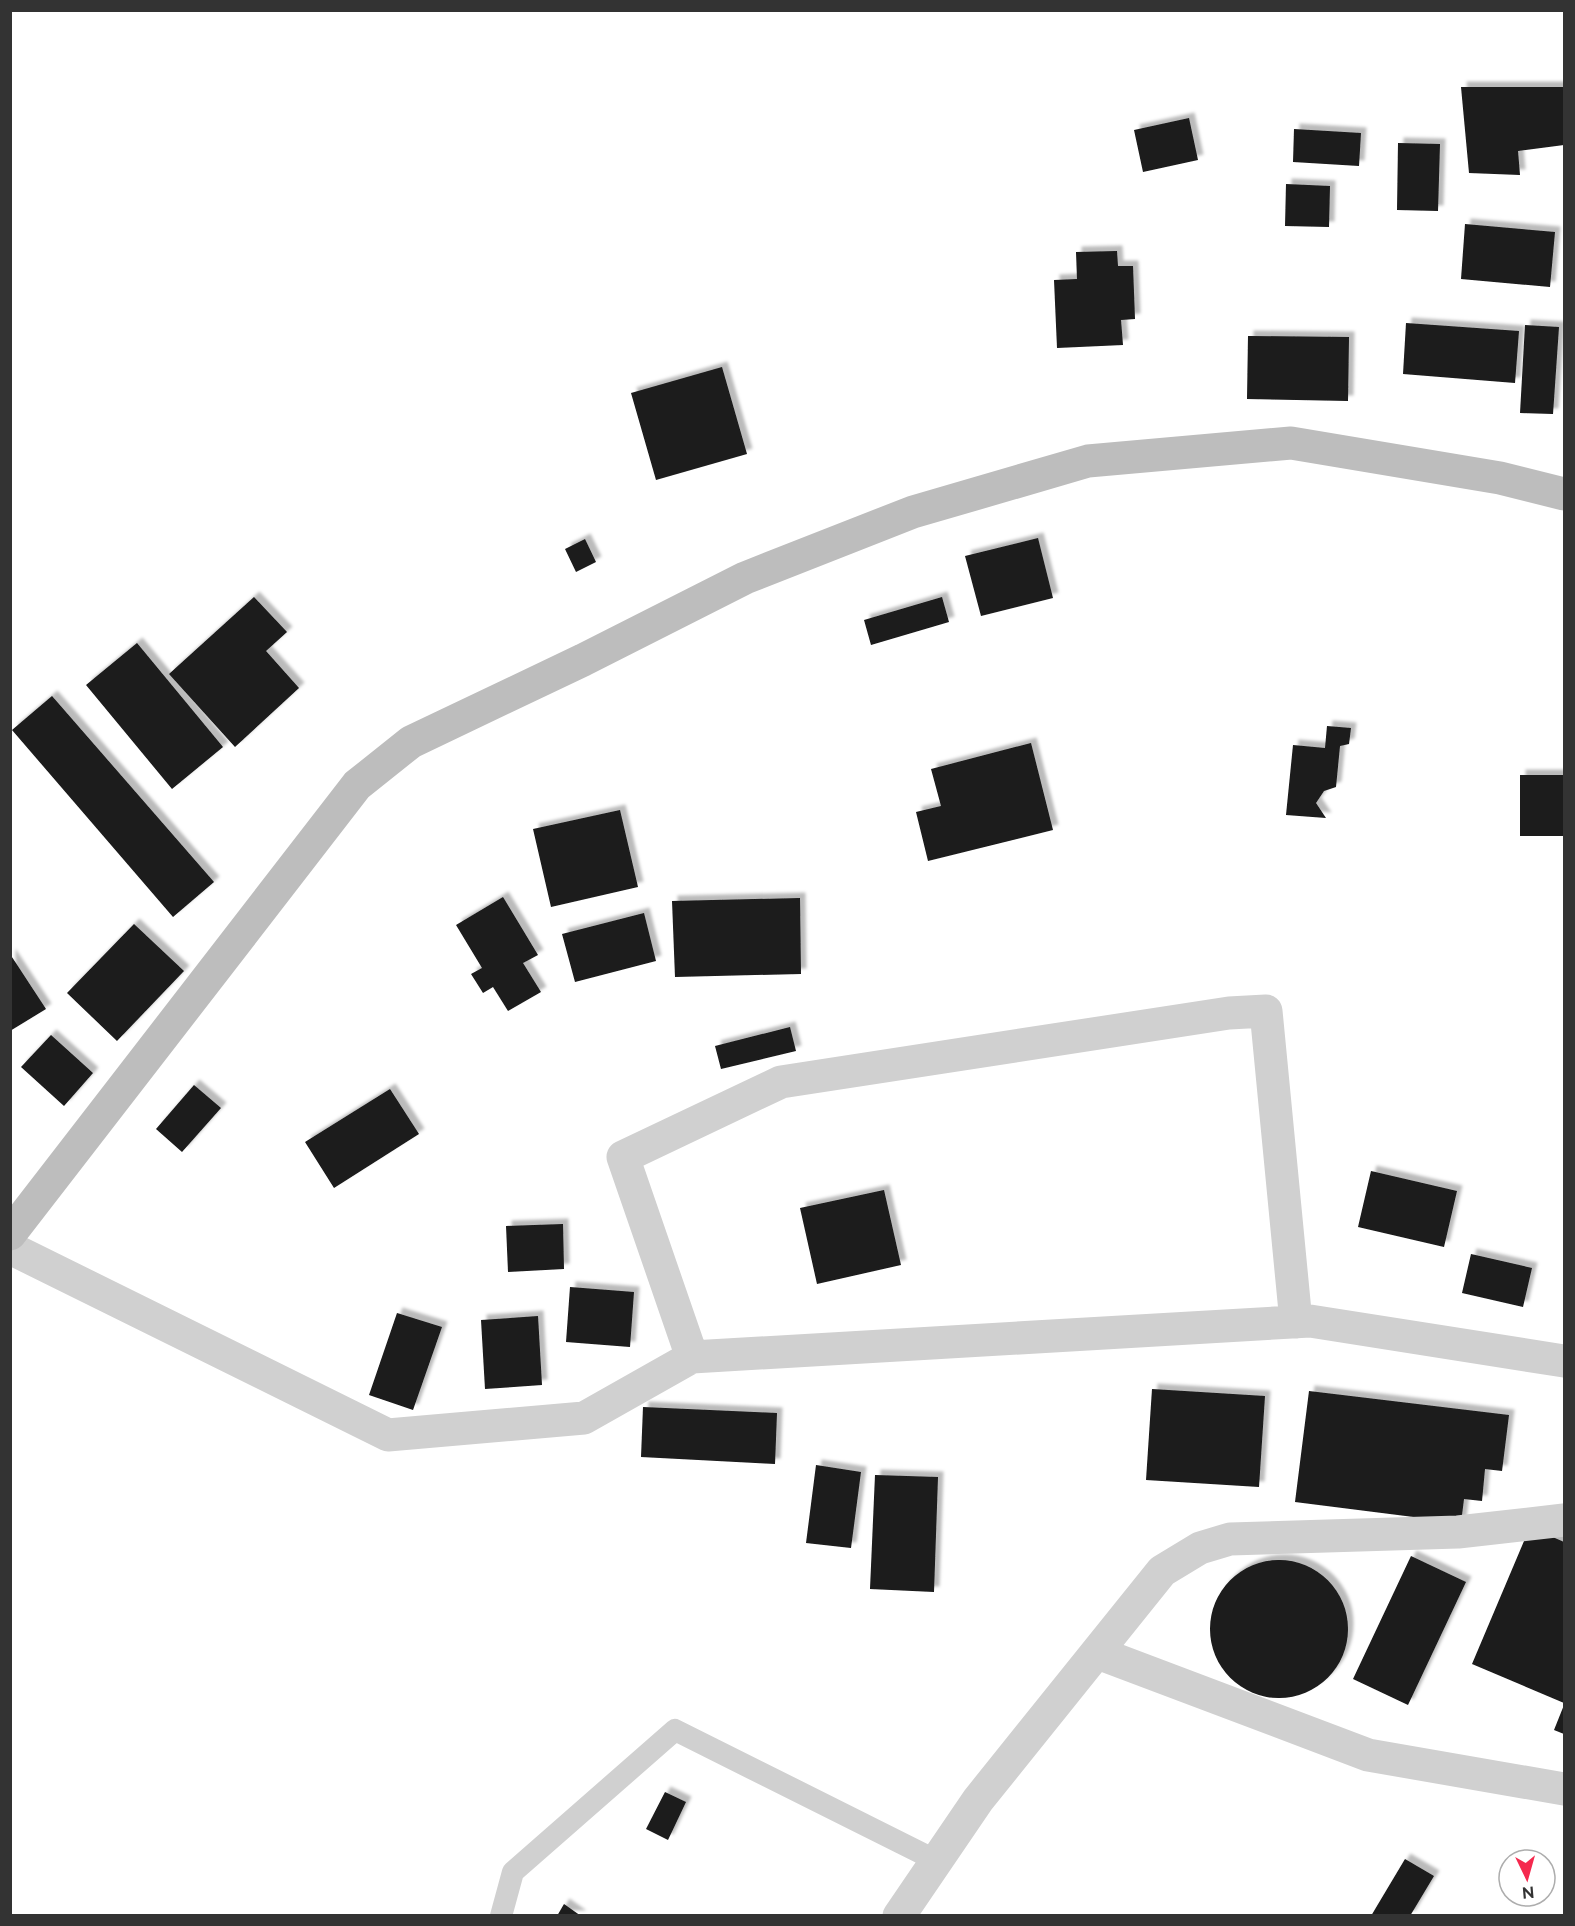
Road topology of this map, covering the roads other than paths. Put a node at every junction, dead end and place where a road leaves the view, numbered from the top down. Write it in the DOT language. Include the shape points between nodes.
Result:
graph roads {
  1 [pos="1564,494"];
  2 [pos="10,1234"];
  3 [pos="10,1248"];
  4 [pos="1296,1322"];
  5 [pos="692,1357"];
  6 [pos="1564,1361"];
  7 [pos="1564,1520"];
  8 [pos="1098,1653"];
  9 [pos="1564,1789"];
  10 [pos="937,1861"];
  11 [pos="501,1916"];
  12 [pos="899,1916"];
  1 -- 2 [label="street" via="1500,478 1292,443 1088,461 913,512 745,578 411,742 357,785"];
  3 -- 5 [label="street" via="388,1435 584,1418"];
  4 -- 5 [label="street"];
  4 -- 5 [label="street" via="1266,1011 1238,1012 781,1082 623,1157"];
  4 -- 6 [label="street" via="1310,1321"];
  7 -- 8 [label="street" via="1458,1532 1230,1539 1200,1548 1162,1571"];
  8 -- 9 [label="street" via="1368,1755"];
  8 -- 10 [label="street" via="978,1800"];
  10 -- 11 [label="lane" via="675,1730 513,1872"];
  10 -- 12 [label="street"];
}
